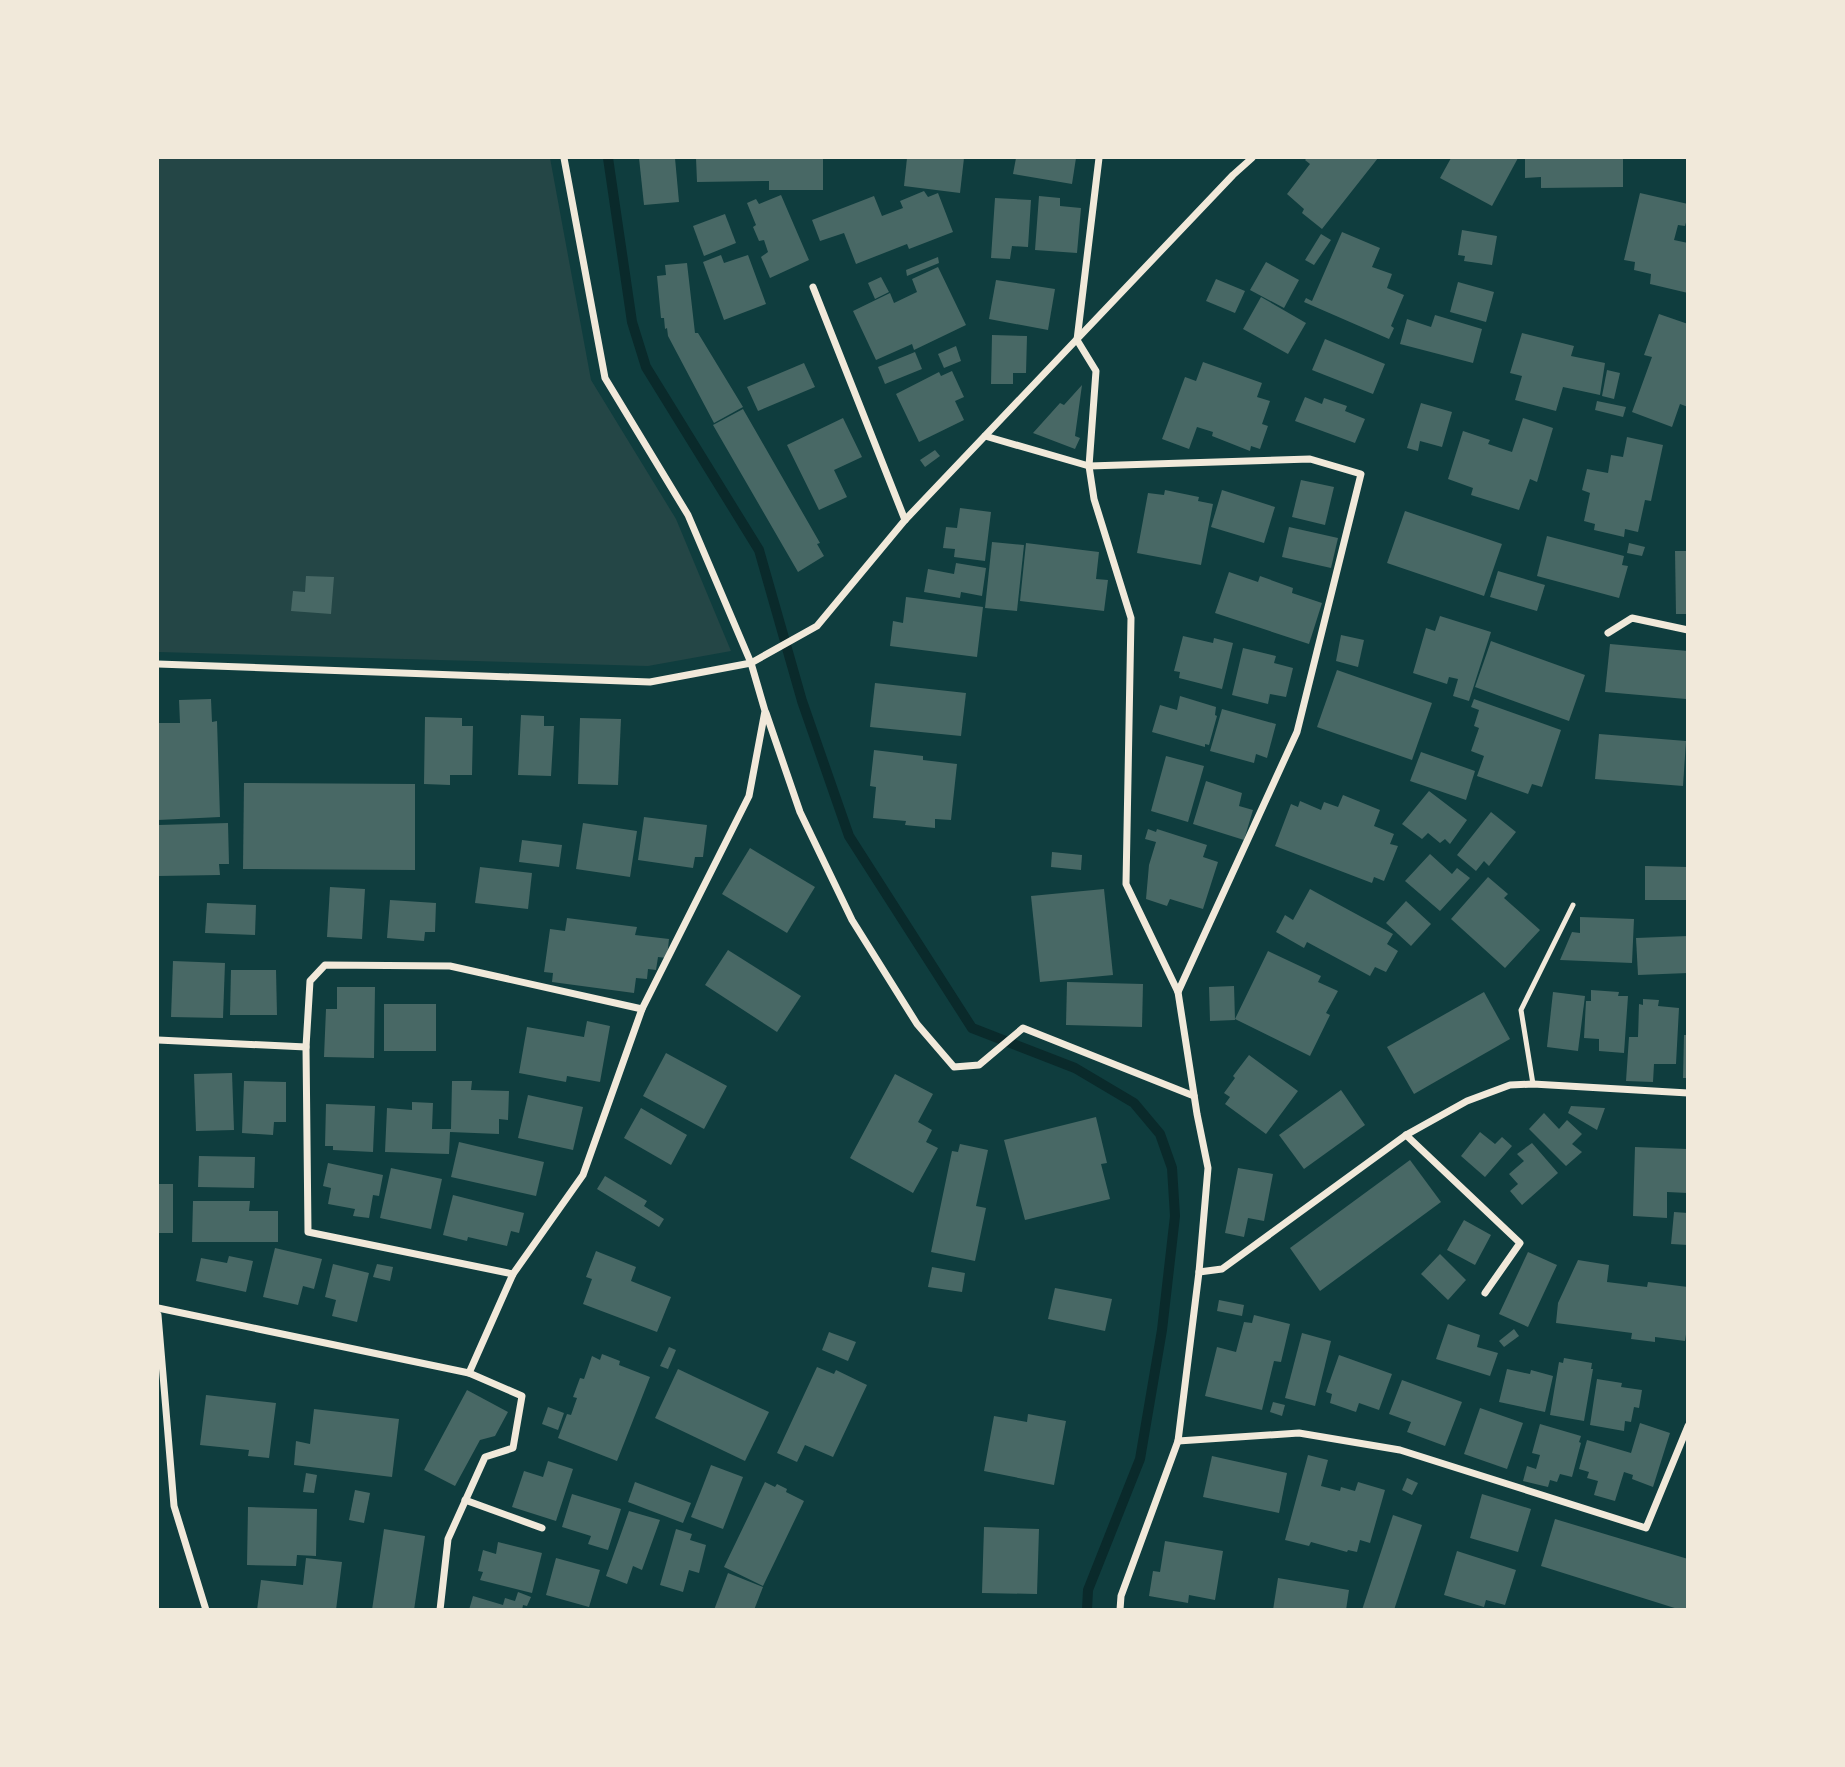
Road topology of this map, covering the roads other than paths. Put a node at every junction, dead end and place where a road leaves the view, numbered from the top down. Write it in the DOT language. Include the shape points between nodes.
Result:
graph roads {
  1 [pos="564,158"];
  2 [pos="1099,158"];
  3 [pos="1252,158"];
  4 [pos="813,288"];
  5 [pos="1077,340"];
  6 [pos="985,436"];
  7 [pos="1089,466"];
  8 [pos="905,520"];
  9 [pos="1688,630"];
  10 [pos="1608,633"];
  11 [pos="751,663"];
  12 [pos="158,664"];
  13 [pos="765,711"];
  14 [pos="1573,905"];
  15 [pos="1178,992"];
  16 [pos="642,1009"];
  17 [pos="158,1040"];
  18 [pos="306,1047"];
  19 [pos="1532,1084"];
  20 [pos="1688,1093"];
  21 [pos="1194,1096"];
  22 [pos="1406,1135"];
  23 [pos="1199,1272"];
  24 [pos="513,1275"];
  25 [pos="1485,1293"];
  26 [pos="158,1308"];
  27 [pos="158,1315"];
  28 [pos="469,1373"];
  29 [pos="1688,1426"];
  30 [pos="1178,1441"];
  31 [pos="465,1500"];
  32 [pos="542,1528"];
  33 [pos="206,1609"];
  34 [pos="440,1609"];
  35 [pos="1120,1609"];
  1 -- 11 [label="street" via="605,378 688,515"];
  2 -- 5 [label="street"];
  3 -- 5 [label="street"];
  4 -- 8 [label="street"];
  5 -- 6 [label="street"];
  5 -- 7 [label="street" via="1096,371"];
  6 -- 7 [label="street"];
  6 -- 8 [label="street"];
  7 -- 15 [label="street" via="1094,499 1131,618 1126,884"];
  7 -- 15 [label="street" via="1310,459 1361,474 1297,732"];
  8 -- 11 [label="street" via="817,626"];
  9 -- 10 [label="street" via="1632,618"];
  11 -- 12 [label="street" via="650,682"];
  11 -- 13 [label="street"];
  13 -- 16 [label="street" via="749,796"];
  13 -- 21 [label="street" via="800,812 852,920 917,1024 954,1067 979,1065 1023,1028"];
  14 -- 19 [label="lane" via="1521,1010"];
  15 -- 21 [label="street"];
  16 -- 18 [label="street" via="450,967 325,965 310,981"];
  16 -- 24 [label="street" via="583,1175"];
  17 -- 18 [label="street"];
  18 -- 24 [label="street" via="308,1232"];
  19 -- 20 [label="street"];
  19 -- 22 [label="street" via="1510,1085 1467,1101"];
  21 -- 23 [label="street" via="1209,1168"];
  22 -- 23 [label="street" via="1222,1269"];
  22 -- 25 [label="street" via="1520,1242"];
  23 -- 30 [label="street"];
  24 -- 28 [label="street"];
  26 -- 28 [label="street"];
  27 -- 33 [label="street" via="174,1506"];
  28 -- 31 [label="street" via="522,1396 513,1448 485,1457"];
  29 -- 30 [label="street" via="1646,1528 1399,1450 1299,1433"];
  30 -- 35 [label="street"];
  31 -- 32 [label="street"];
  31 -- 34 [label="street" via="447,1539"];
}
